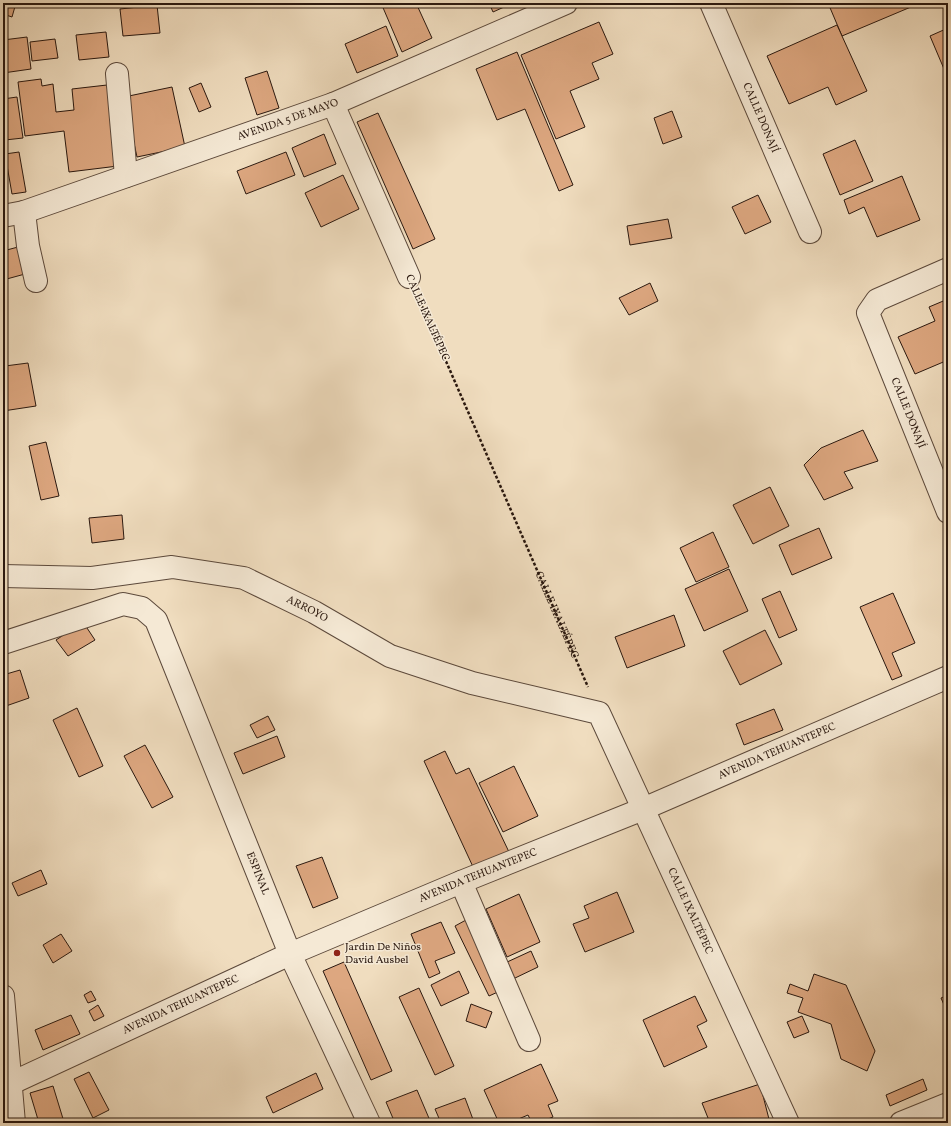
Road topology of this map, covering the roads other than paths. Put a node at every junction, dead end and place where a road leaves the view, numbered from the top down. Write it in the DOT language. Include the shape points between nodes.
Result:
graph roads {
  1 [pos="566,3"];
  2 [pos="711,3"];
  3 [pos="117,74"];
  4 [pos="333,104"];
  5 [pos="126,176"];
  6 [pos="24,212"];
  7 [pos="3,216"];
  8 [pos="810,232"];
  9 [pos="948,269"];
  10 [pos="409,277"];
  11 [pos="36,281"];
  12 [pos="948,512"];
  13 [pos="3,576"];
  14 [pos="3,643"];
  15 [pos="948,677"];
  16 [pos="599,713"];
  17 [pos="643,809"];
  18 [pos="460,882"];
  19 [pos="290,954"];
  20 [pos="4,1008"];
  21 [pos="529,1040"];
  22 [pos="7,1085"];
  23 [pos="948,1104"];
  24 [pos="14,1123"];
  25 [pos="370,1123"];
  26 [pos="788,1123"];
  27 [pos="902,1123"];
  1 -- 4 [label="street, AVENIDA 5 DE MAYO"];
  2 -- 8 [label="street, CALLE DONAJÍ"];
  3 -- 5 [label="street"];
  4 -- 5 [label="street, AVENIDA 5 DE MAYO"];
  4 -- 10 [label="street, CALLE IXALTÉPEC"];
  5 -- 6 [label="street, AVENIDA 5 DE MAYO"];
  6 -- 7 [label="street, AVENIDA 5 DE MAYO"];
  6 -- 11 [label="street"];
  9 -- 12 [label="street, CALLE DONAJÍ" via="877,300 868,313"];
  13 -- 16 [label="street, ARROYO" via="92,578 172,567 244,578 314,612 390,656 472,683"];
  14 -- 19 [label="street, ESPINAL" via="123,604 142,608 156,620"];
  15 -- 17 [label="street, AVENIDA TEHUANTEPEC"];
  16 -- 17 [label="street, CALLE IXALTÉPEC"];
  17 -- 18 [label="street, AVENIDA TEHUANTEPEC"];
  17 -- 26 [label="street, CALLE IXALTÉPEC"];
  18 -- 19 [label="street, AVENIDA TEHUANTEPEC"];
  18 -- 21 [label="street"];
  19 -- 22 [label="street, AVENIDA TEHUANTEPEC"];
  19 -- 25 [label="street, ESPINAL"];
  20 -- 22 [label="street"];
  22 -- 24 [label="street"];
  23 -- 27 [label="street"];
}
